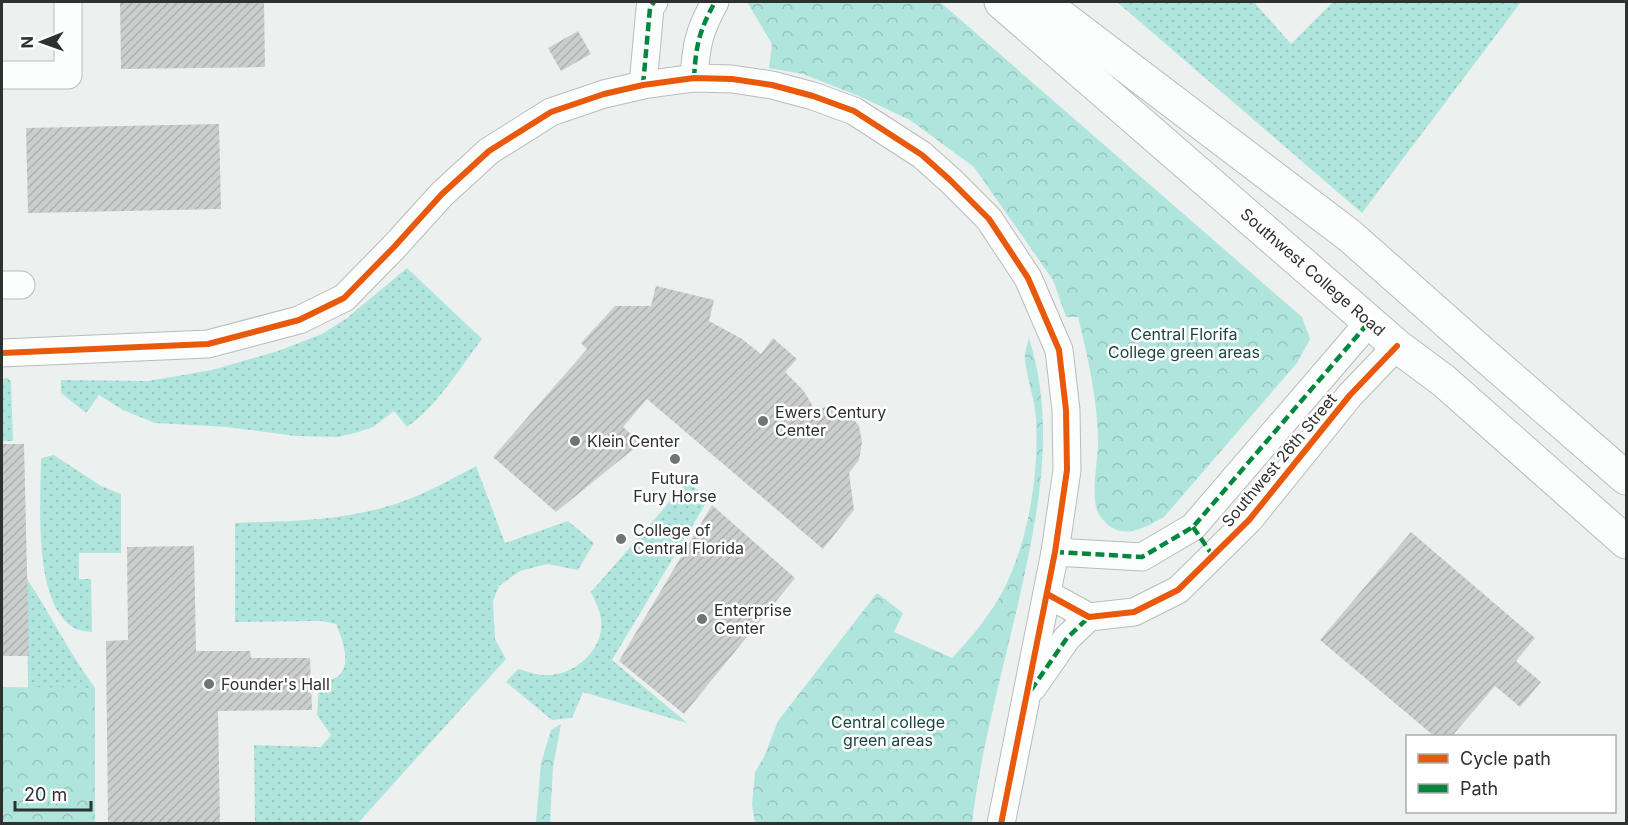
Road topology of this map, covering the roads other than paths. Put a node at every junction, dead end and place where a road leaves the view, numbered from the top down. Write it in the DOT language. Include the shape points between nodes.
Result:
graph roads {
  1 [pos="68,2"];
  2 [pos="654,2"];
  3 [pos="715,2"];
  4 [pos="1001,2"];
  5 [pos="1041,2"];
  6 [pos="2,75"];
  7 [pos="694,78"];
  8 [pos="643,85"];
  9 [pos="1370,321"];
  10 [pos="1397,346"];
  11 [pos="2,353"];
  12 [pos="1626,478"];
  13 [pos="1193,527"];
  14 [pos="1626,542"];
  15 [pos="1055,552"];
  16 [pos="1213,556"];
  17 [pos="1047,594"];
  18 [pos="1089,617"];
  19 [pos="1026,697"];
  20 [pos="1001,824"];
  1 -- 6 [label="street" via="68,75"];
  2 -- 8 [label="street" via="650,8"];
  3 -- 7 [label="street" via="696,46"];
  4 -- 9 [label="main road, Southwest College Road"];
  5 -- 12 [label="main road" via="1350,236"];
  7 -- 8 [label="street"];
  7 -- 15 [label="street" via="772,85 854,111 922,155 989,219 1028,278 1059,350 1067,470"];
  8 -- 11 [label="street" via="551,112 489,151 442,194 344,298 299,320 208,344"];
  9 -- 10 [label="main road, Southwest College Road"];
  9 -- 13 [label="street, Southwest 26th Street"];
  10 -- 14 [label="main road, Southwest College Road" via="1444,381"];
  10 -- 16 [label="street, Southwest 26th Street" via="1350,395 1249,520"];
  13 -- 15 [label="street, Southwest 26th Street" via="1142,556"];
  13 -- 16 [label="street"];
  15 -- 17 [label="street"];
  16 -- 18 [label="street, Southwest 26th Street" via="1178,590 1134,612"];
  17 -- 18 [label="street"];
  17 -- 19 [label="street"];
  18 -- 19 [label="street" via="1066,638"];
  19 -- 20 [label="street"];
}
